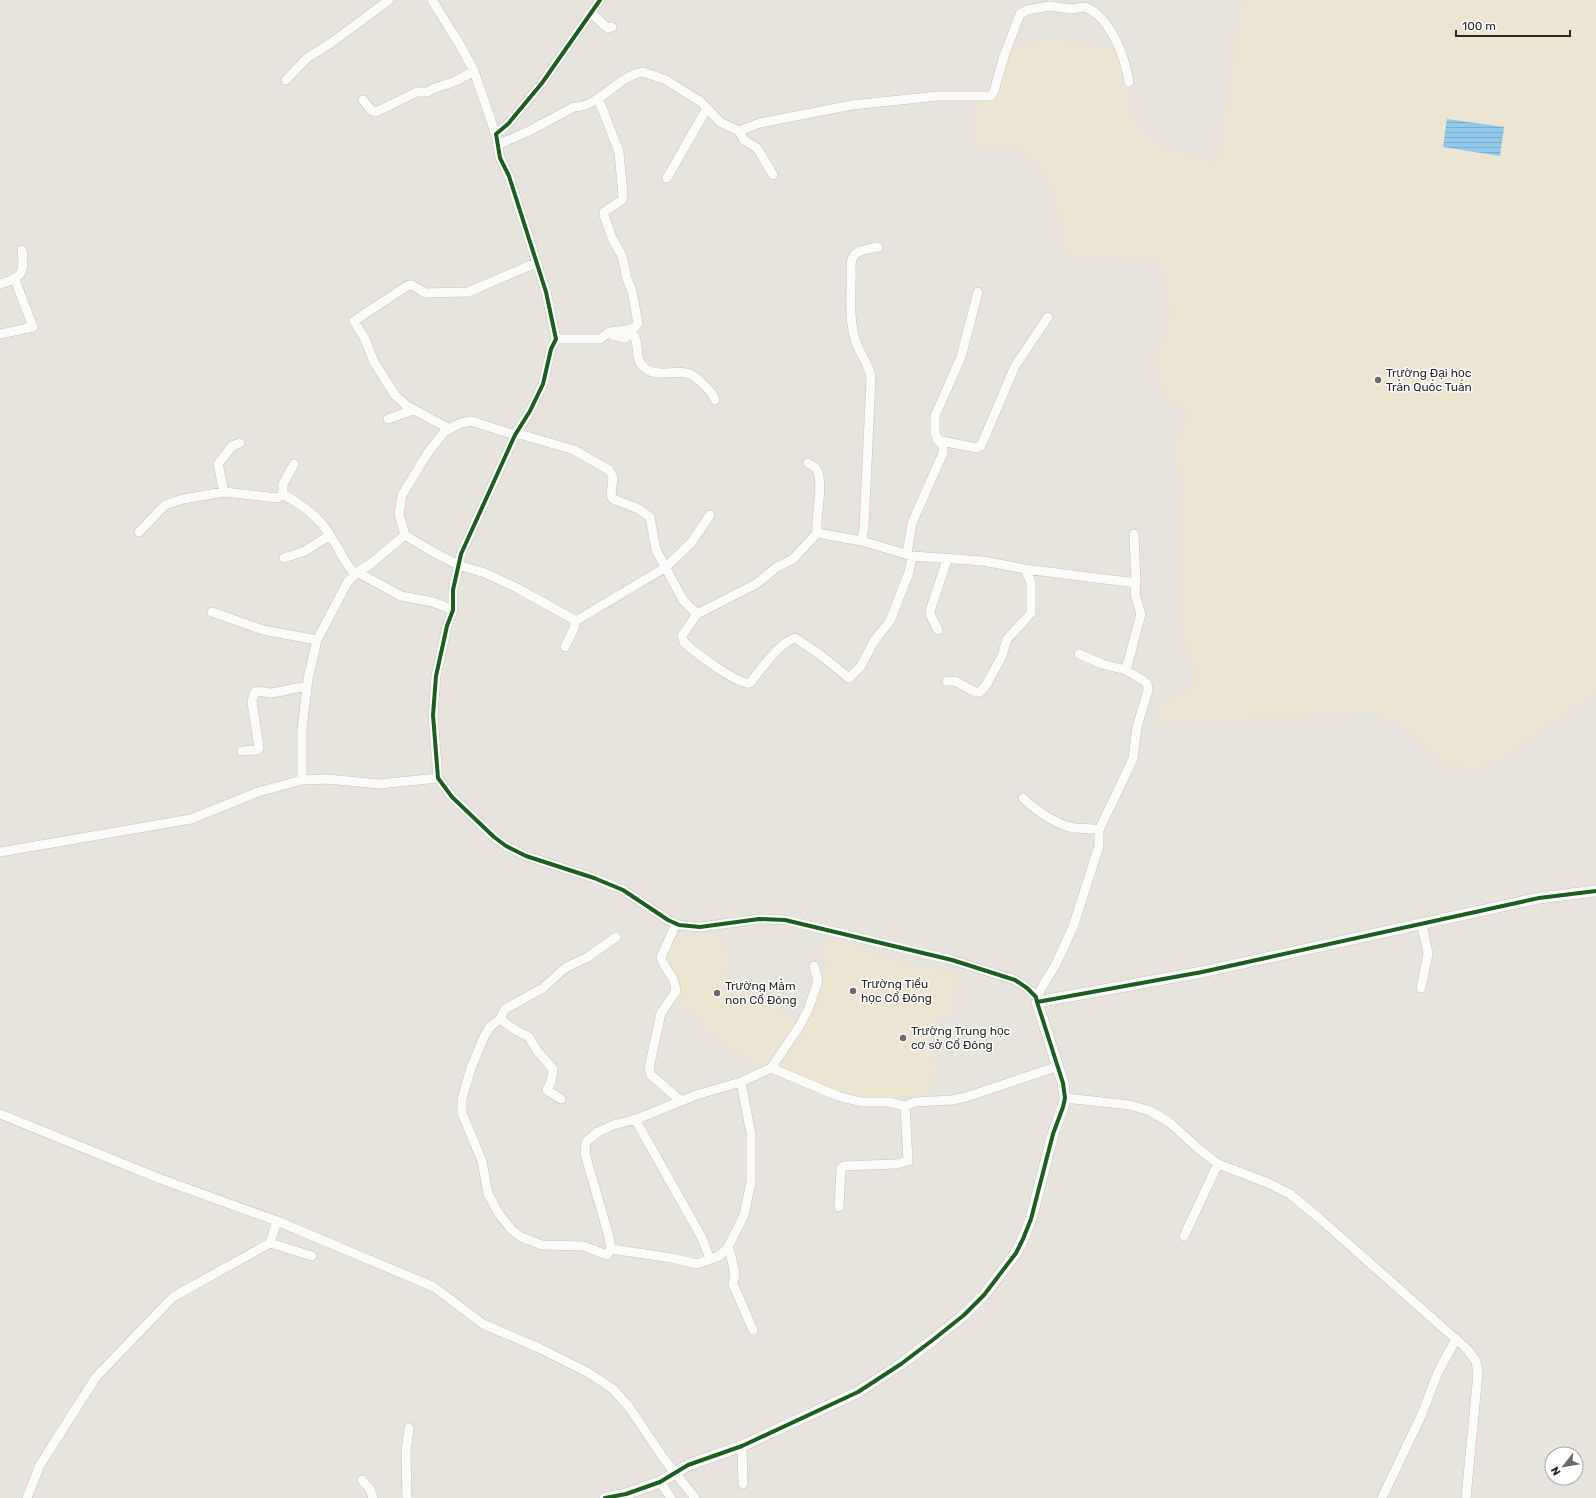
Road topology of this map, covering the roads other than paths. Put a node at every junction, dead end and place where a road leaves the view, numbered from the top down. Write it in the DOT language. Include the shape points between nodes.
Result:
graph roads {
  1 [pos="389,0"];
  2 [pos="432,0"];
  3 [pos="600,0"];
  4 [pos="589,14"];
  5 [pos="612,27"];
  6 [pos="474,71"];
  7 [pos="286,80"];
  8 [pos="1129,82"];
  9 [pos="598,98"];
  10 [pos="363,100"];
  11 [pos="707,108"];
  12 [pos="739,130"];
  13 [pos="497,141"];
  14 [pos="773,175"];
  15 [pos="667,178"];
  16 [pos="878,247"];
  17 [pos="22,250"];
  18 [pos="536,263"];
  19 [pos="15,280"];
  20 [pos="0,284"];
  21 [pos="978,292"];
  22 [pos="1048,317"];
  23 [pos="0,334"];
  24 [pos="606,336"];
  25 [pos="556,339"];
  26 [pos="715,400"];
  27 [pos="413,410"];
  28 [pos="388,419"];
  29 [pos="450,429"];
  30 [pos="516,434"];
  31 [pos="937,440"];
  32 [pos="240,444"];
  33 [pos="808,463"];
  34 [pos="294,464"];
  35 [pos="224,492"];
  36 [pos="283,494"];
  37 [pos="710,515"];
  38 [pos="139,532"];
  39 [pos="817,533"];
  40 [pos="1134,534"];
  41 [pos="330,535"];
  42 [pos="405,535"];
  43 [pos="862,541"];
  44 [pos="910,555"];
  45 [pos="284,558"];
  46 [pos="947,560"];
  47 [pos="458,565"];
  48 [pos="666,567"];
  49 [pos="1025,569"];
  50 [pos="356,573"];
  51 [pos="1136,583"];
  52 [pos="453,610"];
  53 [pos="212,612"];
  54 [pos="697,614"];
  55 [pos="574,622"];
  56 [pos="938,630"];
  57 [pos="317,640"];
  58 [pos="565,647"];
  59 [pos="1079,654"];
  60 [pos="1126,670"];
  61 [pos="948,681"];
  62 [pos="307,687"];
  63 [pos="242,751"];
  64 [pos="438,778"];
  65 [pos="302,780"];
  66 [pos="1023,798"];
  67 [pos="1099,830"];
  68 [pos="0,852"];
  69 [pos="1596,891"];
  70 [pos="676,924"];
  71 [pos="1422,924"];
  72 [pos="616,937"];
  73 [pos="814,966"];
  74 [pos="1422,988"];
  75 [pos="1036,1000"];
  76 [pos="500,1019"];
  77 [pos="1056,1067"];
  78 [pos="771,1068"];
  79 [pos="741,1082"];
  80 [pos="1064,1098"];
  81 [pos="561,1099"];
  82 [pos="681,1101"];
  83 [pos="905,1106"];
  84 [pos="0,1114"];
  85 [pos="635,1119"];
  86 [pos="1218,1164"];
  87 [pos="839,1207"];
  88 [pos="278,1222"];
  89 [pos="1184,1236"];
  90 [pos="270,1243"];
  91 [pos="611,1249"];
  92 [pos="727,1249"];
  93 [pos="312,1256"];
  94 [pos="710,1259"];
  95 [pos="753,1330"];
  96 [pos="1456,1340"];
  97 [pos="409,1428"];
  98 [pos="742,1446"];
  99 [pos="667,1477"];
  100 [pos="362,1480"];
  101 [pos="742,1484"];
  102 [pos="27,1498"];
  103 [pos="373,1498"];
  104 [pos="407,1498"];
  105 [pos="605,1498"];
  106 [pos="671,1498"];
  107 [pos="695,1498"];
  108 [pos="1382,1498"];
  109 [pos="1466,1498"];
  1 -- 7 [label="street" via="307,58"];
  2 -- 6 [label="street"];
  3 -- 4 [label="street"];
  4 -- 5 [label="street" via="594,15 604,26"];
  4 -- 13 [label="street" via="542,83 508,124 496,134"];
  6 -- 10 [label="street" via="428,92 417,92 376,112 372,112"];
  6 -- 13 [label="street"];
  8 -- 12 [label="street" via="1118,43 1101,20 1085,7 1071,9 1049,6 1027,10 1018,16 991,96 938,96 852,105 760,123"];
  9 -- 11 [label="street" via="636,74 645,72 666,80"];
  9 -- 13 [label="street" via="529,131"];
  9 -- 24 [label="street" via="619,152 623,194 622,200 604,212 604,215 622,256 638,323 635,327 609,332"];
  11 -- 12 [label="street" via="720,122"];
  11 -- 15 [label="street"];
  12 -- 14 [label="street" via="744,140 757,148"];
  13 -- 18 [label="street" via="500,158 509,176"];
  16 -- 43 [label="street" via="856,252 851,258 851,322 855,339 869,366 871,379"];
  17 -- 19 [label="street" via="24,268"];
  18 -- 25 [label="street" via="546,292"];
  18 -- 27 [label="street" via="468,292 425,293 412,285 407,286 355,319 354,322 386,382 401,402"];
  19 -- 20 [label="street"];
  19 -- 23 [label="street" via="33,327"];
  21 -- 31 [label="street" via="961,357 935,416 934,429"];
  22 -- 31 [label="street" via="1015,366 981,446 976,448"];
  24 -- 25 [label="street" via="600,339"];
  24 -- 26 [label="street" via="625,338 632,333 636,338 640,365 648,371 657,373 691,374 714,394"];
  25 -- 30 [label="street" via="550,349 543,384"];
  27 -- 28 [label="street"];
  27 -- 29 [label="street"];
  29 -- 30 [label="street" via="471,421"];
  29 -- 42 [label="street" via="442,434 427,454 402,495 399,516"];
  30 -- 47 [label="street"];
  30 -- 48 [label="street" via="574,450 609,470 613,477 613,499 639,509 650,517 656,548"];
  31 -- 44 [label="street" via="942,446 943,453 912,523"];
  32 -- 35 [label="street" via="232,446 218,464"];
  33 -- 39 [label="street" via="816,468 820,478"];
  34 -- 36 [label="street" via="283,484"];
  35 -- 36 [label="street" via="278,498"];
  35 -- 38 [label="street" via="165,505"];
  36 -- 41 [label="street" via="305,507"];
  37 -- 48 [label="street" via="691,543"];
  39 -- 43 [label="street"];
  39 -- 54 [label="street" via="793,559 777,567 756,584"];
  40 -- 51 [label="street"];
  41 -- 45 [label="street" via="305,551"];
  41 -- 50 [label="street" via="347,564"];
  42 -- 47 [label="street"];
  42 -- 50 [label="street"];
  43 -- 44 [label="street"];
  44 -- 46 [label="street"];
  44 -- 54 [label="street" via="909,572 890,621 874,641 861,666 849,678 795,638 789,640 772,656 750,683 745,684 724,672 684,642 682,636"];
  46 -- 49 [label="street" via="983,561"];
  46 -- 56 [label="street" via="930,614"];
  47 -- 52 [label="street" via="453,590"];
  47 -- 55 [label="street" via="485,573 517,588"];
  48 -- 54 [label="street" via="683,600"];
  48 -- 55 [label="street"];
  49 -- 51 [label="street"];
  49 -- 61 [label="street" via="1031,582 1031,613 1007,639 1002,656 985,687 980,692 975,692 955,681"];
  50 -- 52 [label="street" via="401,596 433,602"];
  50 -- 57 [label="street" via="347,583"];
  51 -- 60 [label="street" via="1135,595 1141,614"];
  52 -- 64 [label="street" via="436,676 432,715"];
  53 -- 57 [label="street" via="263,630"];
  55 -- 58 [label="street" via="575,626"];
  57 -- 62 [label="street"];
  59 -- 60 [label="street" via="1102,664"];
  60 -- 67 [label="street" via="1144,681 1148,690 1137,727 1133,759"];
  62 -- 63 [label="street" via="293,687 272,693 255,692 252,701 259,748"];
  62 -- 65 [label="street" via="302,729"];
  64 -- 65 [label="street" via="379,784 327,779"];
  64 -- 70 [label="street" via="452,797 506,846 526,856 623,890"];
  65 -- 68 [label="street" via="258,792 191,819"];
  66 -- 67 [label="street" via="1043,815 1059,823 1074,828"];
  67 -- 75 [label="street" via="1100,846 1073,927"];
  69 -- 71 [label="street" via="1539,898"];
  70 -- 75 [label="street" via="700,927 759,919 785,920 952,960 1015,980 1027,988"];
  70 -- 82 [label="street" via="661,957 662,962 672,973 676,991 661,1013 649,1068 651,1075"];
  71 -- 74 [label="street" via="1428,954"];
  71 -- 75 [label="street" via="1202,972"];
  72 -- 76 [label="street" via="588,957 565,968 543,988 505,1009"];
  73 -- 78 [label="street" via="818,981 808,1010"];
  75 -- 77 [label="street"];
  76 -- 81 [label="street" via="529,1036 538,1052 553,1069 547,1090"];
  76 -- 91 [label="street" via="490,1027 484,1037 462,1099 462,1113 482,1161 490,1199 512,1230 521,1237 542,1245 583,1246 606,1255"];
  77 -- 80 [label="street" via="1063,1083"];
  77 -- 83 [label="street" via="966,1097 915,1102"];
  78 -- 79 [label="street"];
  78 -- 83 [label="street" via="838,1096 861,1102 888,1102"];
  79 -- 82 [label="street"];
  79 -- 92 [label="street" via="751,1134 751,1182 744,1215"];
  80 -- 86 [label="street" via="1130,1105 1150,1111 1169,1122"];
  80 -- 98 [label="street" via="1031,1219 1016,1253 984,1295 905,1361 858,1392"];
  82 -- 85 [label="street"];
  83 -- 87 [label="street" via="908,1161 841,1168"];
  84 -- 88 [label="street" via="158,1178"];
  85 -- 91 [label="street" via="598,1132 590,1138 585,1148"];
  85 -- 94 [label="street" via="702,1238"];
  86 -- 89 [label="street"];
  86 -- 96 [label="street" via="1290,1194"];
  88 -- 90 [label="street"];
  88 -- 99 [label="street" via="434,1287 483,1324 539,1348 603,1382 620,1397"];
  90 -- 93 [label="street"];
  90 -- 102 [label="street" via="173,1297 96,1377 40,1465"];
  91 -- 94 [label="street" via="697,1264"];
  92 -- 94 [label="street"];
  92 -- 95 [label="street" via="736,1274 733,1284"];
  96 -- 108 [label="street" via="1438,1372 1422,1414"];
  96 -- 109 [label="street" via="1473,1356 1478,1373"];
  97 -- 104 [label="street" via="406,1452"];
  98 -- 99 [label="street" via="688,1465"];
  98 -- 101 [label="street"];
  99 -- 105 [label="street" via="626,1494"];
  99 -- 106 [label="street"];
  99 -- 107 [label="street"];
  100 -- 103 [label="street" via="370,1489"];
}
